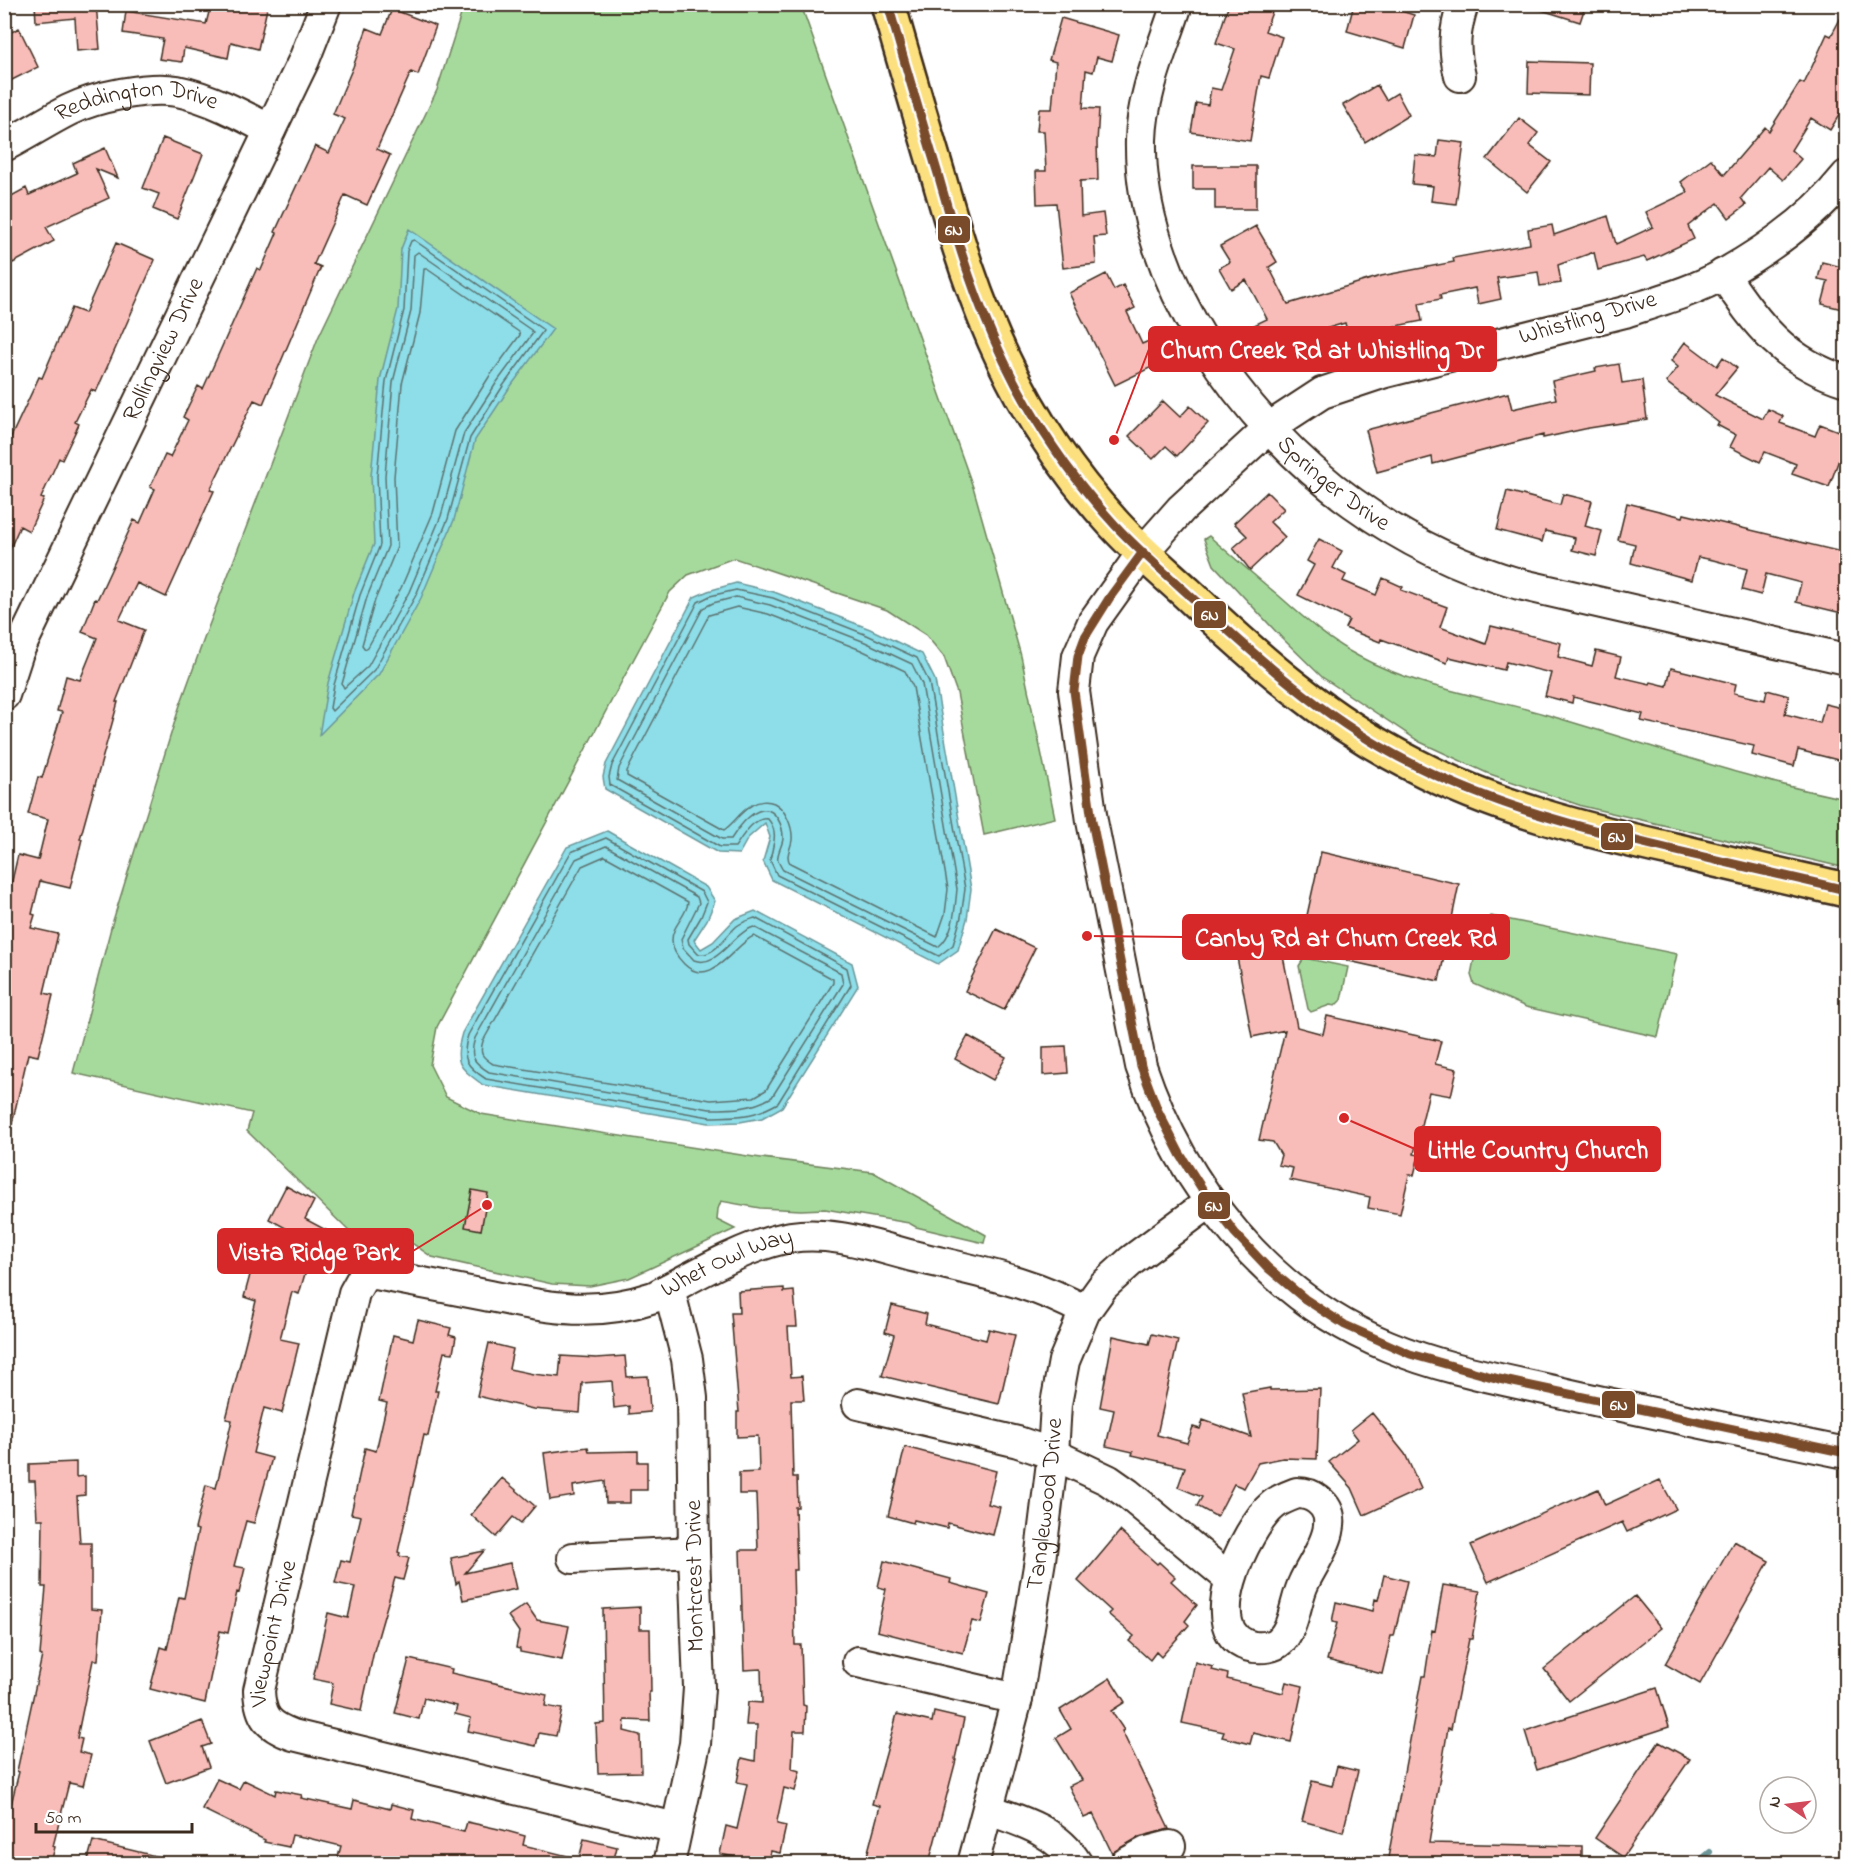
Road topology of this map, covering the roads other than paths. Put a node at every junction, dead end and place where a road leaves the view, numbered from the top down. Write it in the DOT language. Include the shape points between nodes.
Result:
graph roads {
  1 [pos="326,4"];
  2 [pos="888,4"];
  3 [pos="1177,4"];
  4 [pos="1463,4"];
  5 [pos="1460,76"];
  6 [pos="270,130"];
  7 [pos="4,146"];
  8 [pos="1846,176"];
  9 [pos="1723,274"];
  10 [pos="1846,381"];
  11 [pos="1270,427"];
  12 [pos="1143,552"];
  13 [pos="1846,659"];
  14 [pos="4,695"];
  15 [pos="1846,890"];
  16 [pos="1210,1202"];
  17 [pos="364,1275"];
  18 [pos="669,1289"];
  19 [pos="1085,1311"];
  20 [pos="858,1404"];
  21 [pos="1846,1453"];
  22 [pos="1053,1454"];
  23 [pos="694,1552"];
  24 [pos="573,1558"];
  25 [pos="1230,1579"];
  26 [pos="858,1662"];
  27 [pos="1017,1699"];
  28 [pos="988,1810"];
  29 [pos="676,1828"];
  30 [pos="1170,1846"];
  31 [pos="669,1863"];
  32 [pos="973,1863"];
  33 [pos="1077,1863"];
  34 [pos="1125,1863"];
  1 -- 6 [label="street, Rollingview Drive"];
  2 -- 12 [label="main road" via="967,273 1002,359 1066,464 1115,525"];
  3 -- 11 [label="street, Springer Drive" via="1142,122 1145,198 1164,261 1188,314 1211,353"];
  4 -- 5 [label="street" via="1454,36"];
  6 -- 7 [label="street, Reddington Drive" via="217,104 176,91 145,90 70,109"];
  6 -- 14 [label="street, Rollingview Drive" via="35,615"];
  8 -- 9 [label="street, Whistling Drive" via="1803,219"];
  9 -- 10 [label="street" via="1758,324 1783,348 1816,370"];
  9 -- 11 [label="street, Whistling Drive" via="1625,312 1338,387"];
  11 -- 12 [label="street, Whistling Drive" via="1181,509"];
  11 -- 13 [label="street, Springer Drive" via="1354,503 1429,548 1482,573 1528,587"];
  12 -- 15 [label="main road" via="1295,690 1411,764 1563,823"];
  12 -- 16 [label="street, Whistling Drive" via="1085,637 1078,656 1074,691 1092,821 1141,1066 1172,1140"];
  16 -- 19 [label="street, Tanglewood Drive" via="1132,1260 1103,1286"];
  16 -- 21 [label="street, Whistling Drive" via="1249,1249 1306,1301 1389,1347 1449,1367"];
  17 -- 18 [label="street, Whet Owl Way" via="573,1310 623,1306"];
  17 -- 29 [label="street, Viewpoint Drive" via="354,1293 259,1690 263,1714 271,1724 293,1735"];
  18 -- 19 [label="street, Whet Owl Way" via="769,1242 809,1235 839,1238 1016,1281 1061,1297"];
  18 -- 23 [label="street, Montcrest Drive" via="687,1359 692,1398"];
  19 -- 22 [label="street, Tanglewood Drive" via="1064,1361"];
  20 -- 22 [label="street"];
  22 -- 25 [label="street" via="1128,1494"];
  22 -- 27 [label="street, Tanglewood Drive"];
  23 -- 24 [label="street"];
  23 -- 29 [label="street, Montcrest Drive" via="697,1725"];
  25 -- 25 [label="street" via="1225,1613 1233,1635 1252,1647 1280,1642 1325,1539 1329,1518 1326,1508 1305,1493 1272,1505"];
  26 -- 27 [label="street"];
  27 -- 28 [label="street, Tanglewood Drive"];
  28 -- 32 [label="street, Tanglewood Drive"];
  28 -- 33 [label="street" via="1053,1836"];
  29 -- 31 [label="street, Montcrest Drive"];
  30 -- 34 [label="street"];
}
